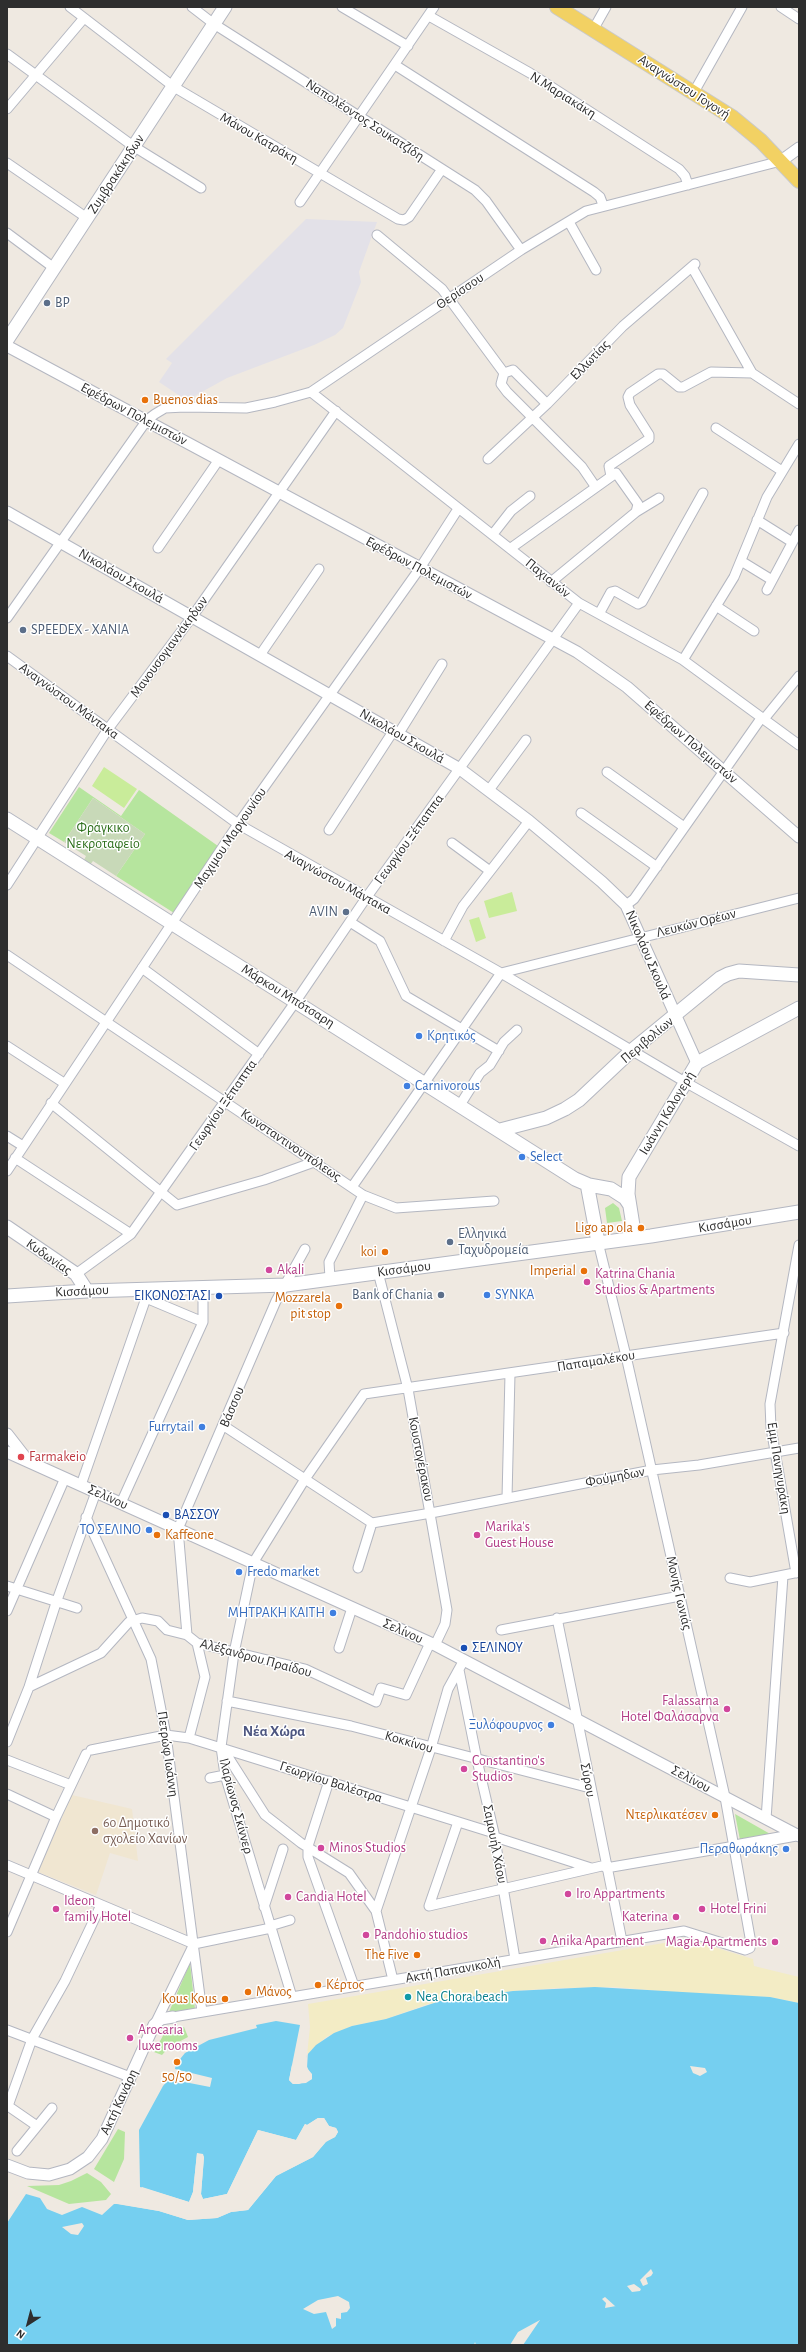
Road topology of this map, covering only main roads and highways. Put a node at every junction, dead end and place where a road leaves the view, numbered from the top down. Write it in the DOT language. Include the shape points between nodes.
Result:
graph roads {
  1 [pos="225,7"];
  2 [pos="557,7"];
  3 [pos="799,181"];
  4 [pos="7,340"];
  5 [pos="7,819"];
  6 [pos="799,975"];
  7 [pos="799,1008"];
  8 [pos="500,1130"];
  9 [pos="569,1174"];
  10 [pos="629,1177"];
  11 [pos="588,1189"];
  12 [pos="617,1192"];
  13 [pos="630,1204"];
  14 [pos="799,1212"];
  15 [pos="7,1228"];
  16 [pos="635,1238"];
  17 [pos="598,1242"];
  18 [pos="87,1290"];
  19 [pos="7,1296"];
  1 -- 4 [label="main road, Ζυμβρακάκηδων"];
  2 -- 3 [label="main road, Αναγνώστου Γογονή" via="732,117 761,141"];
  5 -- 8 [label="main road, Μάρκου Μπότσαρη"];
  6 -- 8 [label="main road, Περιβολίων" via="739,971 720,978 631,1051 592,1089 565,1109 539,1120"];
  7 -- 10 [label="main road, Ιωάννη Καλογερή" via="697,1063"];
  8 -- 9 [label="main road, Μάρκου Μπότσαρη"];
  9 -- 11 [label="main road, Μάρκου Μπότσαρη"];
  9 -- 12 [label="main road, Μάρκου Μπότσαρη" via="582,1182"];
  10 -- 12 [label="main road"];
  10 -- 13 [label="main road"];
  11 -- 12 [label="main road, Μάρκου Μπότσαρη" via="603,1195"];
  11 -- 17 [label="main road"];
  12 -- 13 [label="main road"];
  13 -- 16 [label="main road"];
  14 -- 16 [label="main road, Κισσάμου"];
  15 -- 18 [label="main road, Κυδωνίας" via="76,1274"];
  16 -- 17 [label="main road, Κισσάμου"];
  17 -- 18 [label="main road, Κισσάμου" via="286,1285 203,1288 146,1294"];
  18 -- 19 [label="main road, Κισσάμου"];
}
